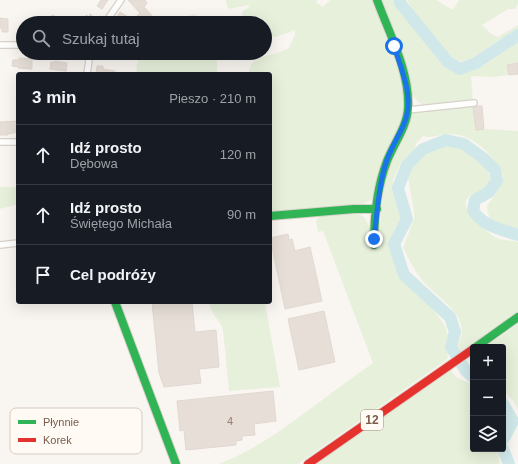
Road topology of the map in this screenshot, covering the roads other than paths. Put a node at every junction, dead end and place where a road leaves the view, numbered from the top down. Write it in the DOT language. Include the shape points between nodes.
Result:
graph roads {
  1 [pos="121,0"];
  2 [pos="377,0"];
  3 [pos="110,16"];
  4 [pos="0,45"];
  5 [pos="16,45"];
  6 [pos="89,60"];
  7 [pos="87,72"];
  8 [pos="474,103"];
  9 [pos="408,110"];
  10 [pos="0,142"];
  11 [pos="16,142"];
  12 [pos="377,209"];
  13 [pos="272,216"];
  14 [pos="16,243"];
  15 [pos="0,245"];
  16 [pos="374,245"];
  17 [pos="115,304"];
  18 [pos="518,317"];
  19 [pos="480,344"];
  20 [pos="470,351"];
  21 [pos="176,464"];
  22 [pos="308,464"];
  1 -- 3 [label="street"];
  2 -- 9 [label="street" via="408,91"];
  4 -- 5 [label="street"];
  6 -- 7 [label="street"];
  8 -- 9 [label="street"];
  9 -- 12 [label="street" via="382,177"];
  10 -- 11 [label="street"];
  12 -- 13 [label="street"];
  12 -- 16 [label="street"];
  14 -- 15 [label="street"];
  17 -- 21 [label="street"];
  18 -- 19 [label="street"];
  20 -- 22 [label="street, 12"];
}
